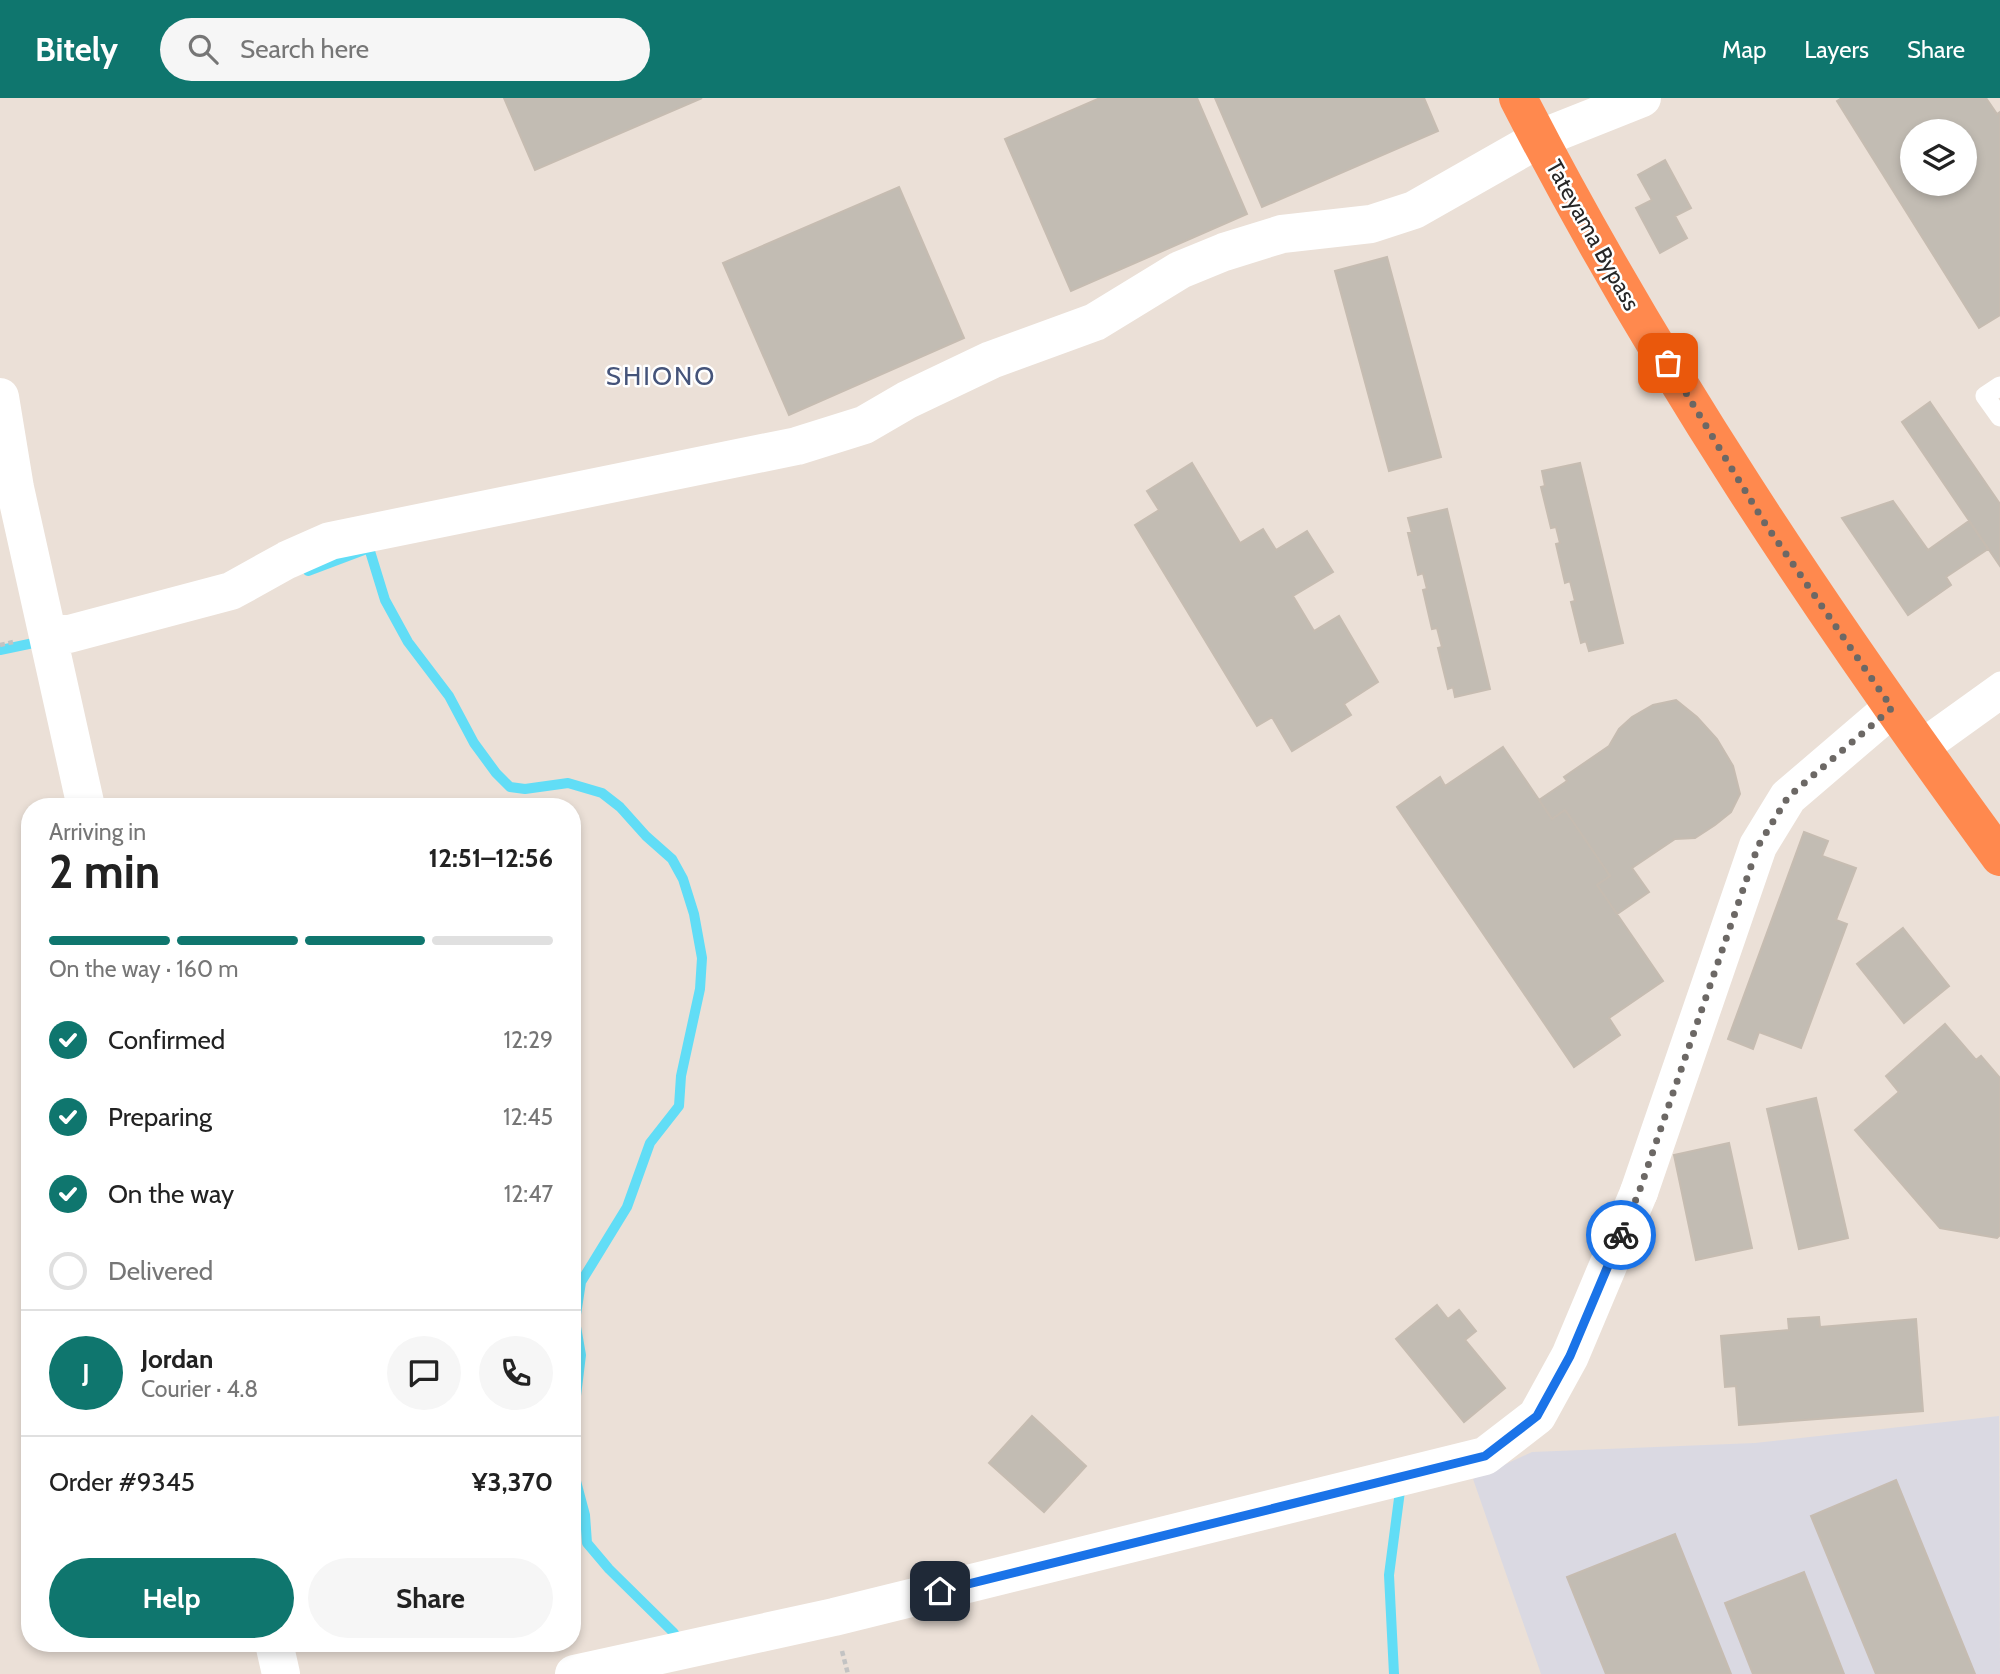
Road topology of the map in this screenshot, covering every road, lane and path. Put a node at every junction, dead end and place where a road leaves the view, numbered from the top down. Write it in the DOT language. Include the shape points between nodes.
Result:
graph roads {
  1 [pos="1518,98"];
  2 [pos="1642,98"];
  3 [pos="1539,139"];
  4 [pos="2000,386"];
  5 [pos="0,397"];
  6 [pos="2000,417"];
  7 [pos="48,634"];
  8 [pos="2000,681"];
  9 [pos="2000,701"];
  10 [pos="1892,708"];
  11 [pos="1920,748"];
  12 [pos="84,798"];
  13 [pos="2000,857"];
  14 [pos="276,1652"];
  15 [pos="281,1674"];
  16 [pos="574,1674"];
  1 -- 3 [label="highway, Tateyama Bypass"];
  2 -- 3 [label="street"];
  3 -- 7 [label="street" via="1414,210 1371,224 1282,234 1224,251 1180,270 1095,322 990,360 864,425 797,446 330,541 231,591 69,634"];
  3 -- 10 [label="highway, Tateyama Bypass" via="1640,318 1764,522"];
  4 -- 6 [label="lane" via="1986,396"];
  5 -- 7 [label="street"];
  7 -- 12 [label="street"];
  8 -- 11 [label="lane"];
  9 -- 11 [label="lane"];
  10 -- 11 [label="highway, Tateyama Bypass"];
  10 -- 16 [label="street" via="1788,797 1758,846 1639,1192 1570,1356 1537,1416 1485,1456 834,1617"];
  11 -- 13 [label="highway, Tateyama Bypass"];
  14 -- 15 [label="street"];
}
